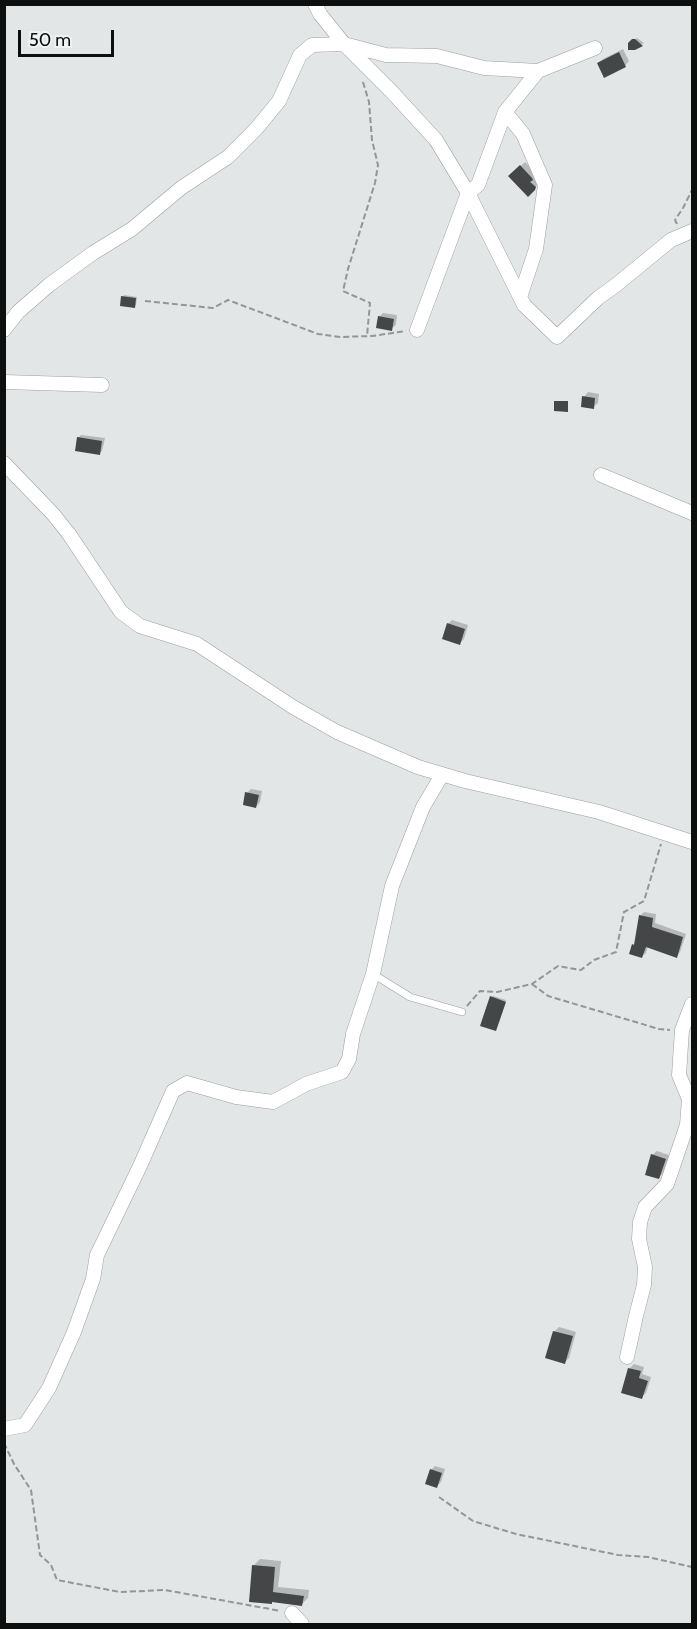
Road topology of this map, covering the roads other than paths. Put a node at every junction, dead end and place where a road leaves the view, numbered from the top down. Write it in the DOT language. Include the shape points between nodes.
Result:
graph roads {
  1 [pos="303,4"];
  2 [pos="317,9"];
  3 [pos="344,44"];
  4 [pos="595,48"];
  5 [pos="538,71"];
  6 [pos="505,112"];
  7 [pos="468,193"];
  8 [pos="688,233"];
  9 [pos="520,297"];
  10 [pos="4,330"];
  11 [pos="417,330"];
  12 [pos="4,382"];
  13 [pos="102,385"];
  14 [pos="4,464"];
  15 [pos="601,475"];
  16 [pos="693,513"];
  17 [pos="441,775"];
  18 [pos="693,842"];
  19 [pos="373,974"];
  20 [pos="693,1004"];
  21 [pos="462,1012"];
  22 [pos="627,1357"];
  23 [pos="4,1429"];
  24 [pos="292,1613"];
  25 [pos="302,1624"];
  1 -- 2 [label="street"];
  2 -- 3 [label="street"];
  3 -- 5 [label="street" via="386,55 437,56 484,68"];
  3 -- 7 [label="street" via="436,140"];
  3 -- 10 [label="street" via="312,45 300,56 279,101 228,157 49,285"];
  4 -- 5 [label="street"];
  5 -- 6 [label="street"];
  6 -- 7 [label="street" via="478,184"];
  6 -- 9 [label="street" via="523,134 545,185 536,249"];
  7 -- 9 [label="street"];
  7 -- 11 [label="street"];
  8 -- 9 [label="street" via="671,240 598,298 557,337"];
  12 -- 13 [label="street"];
  14 -- 17 [label="street" via="58,521 122,612 140,626 197,644 337,732"];
  15 -- 16 [label="street"];
  17 -- 18 [label="street" via="599,812"];
  17 -- 19 [label="street" via="423,807 392,886"];
  19 -- 21 [label="lane" via="410,997"];
  19 -- 23 [label="street" via="342,1072 306,1084 273,1102 236,1097 187,1083 172,1091 97,1256 74,1332 49,1388 25,1425"];
  20 -- 22 [label="street" via="682,1030 679,1075 689,1099 687,1125 667,1184 645,1207 640,1222 644,1285"];
  24 -- 25 [label="street"];
}
